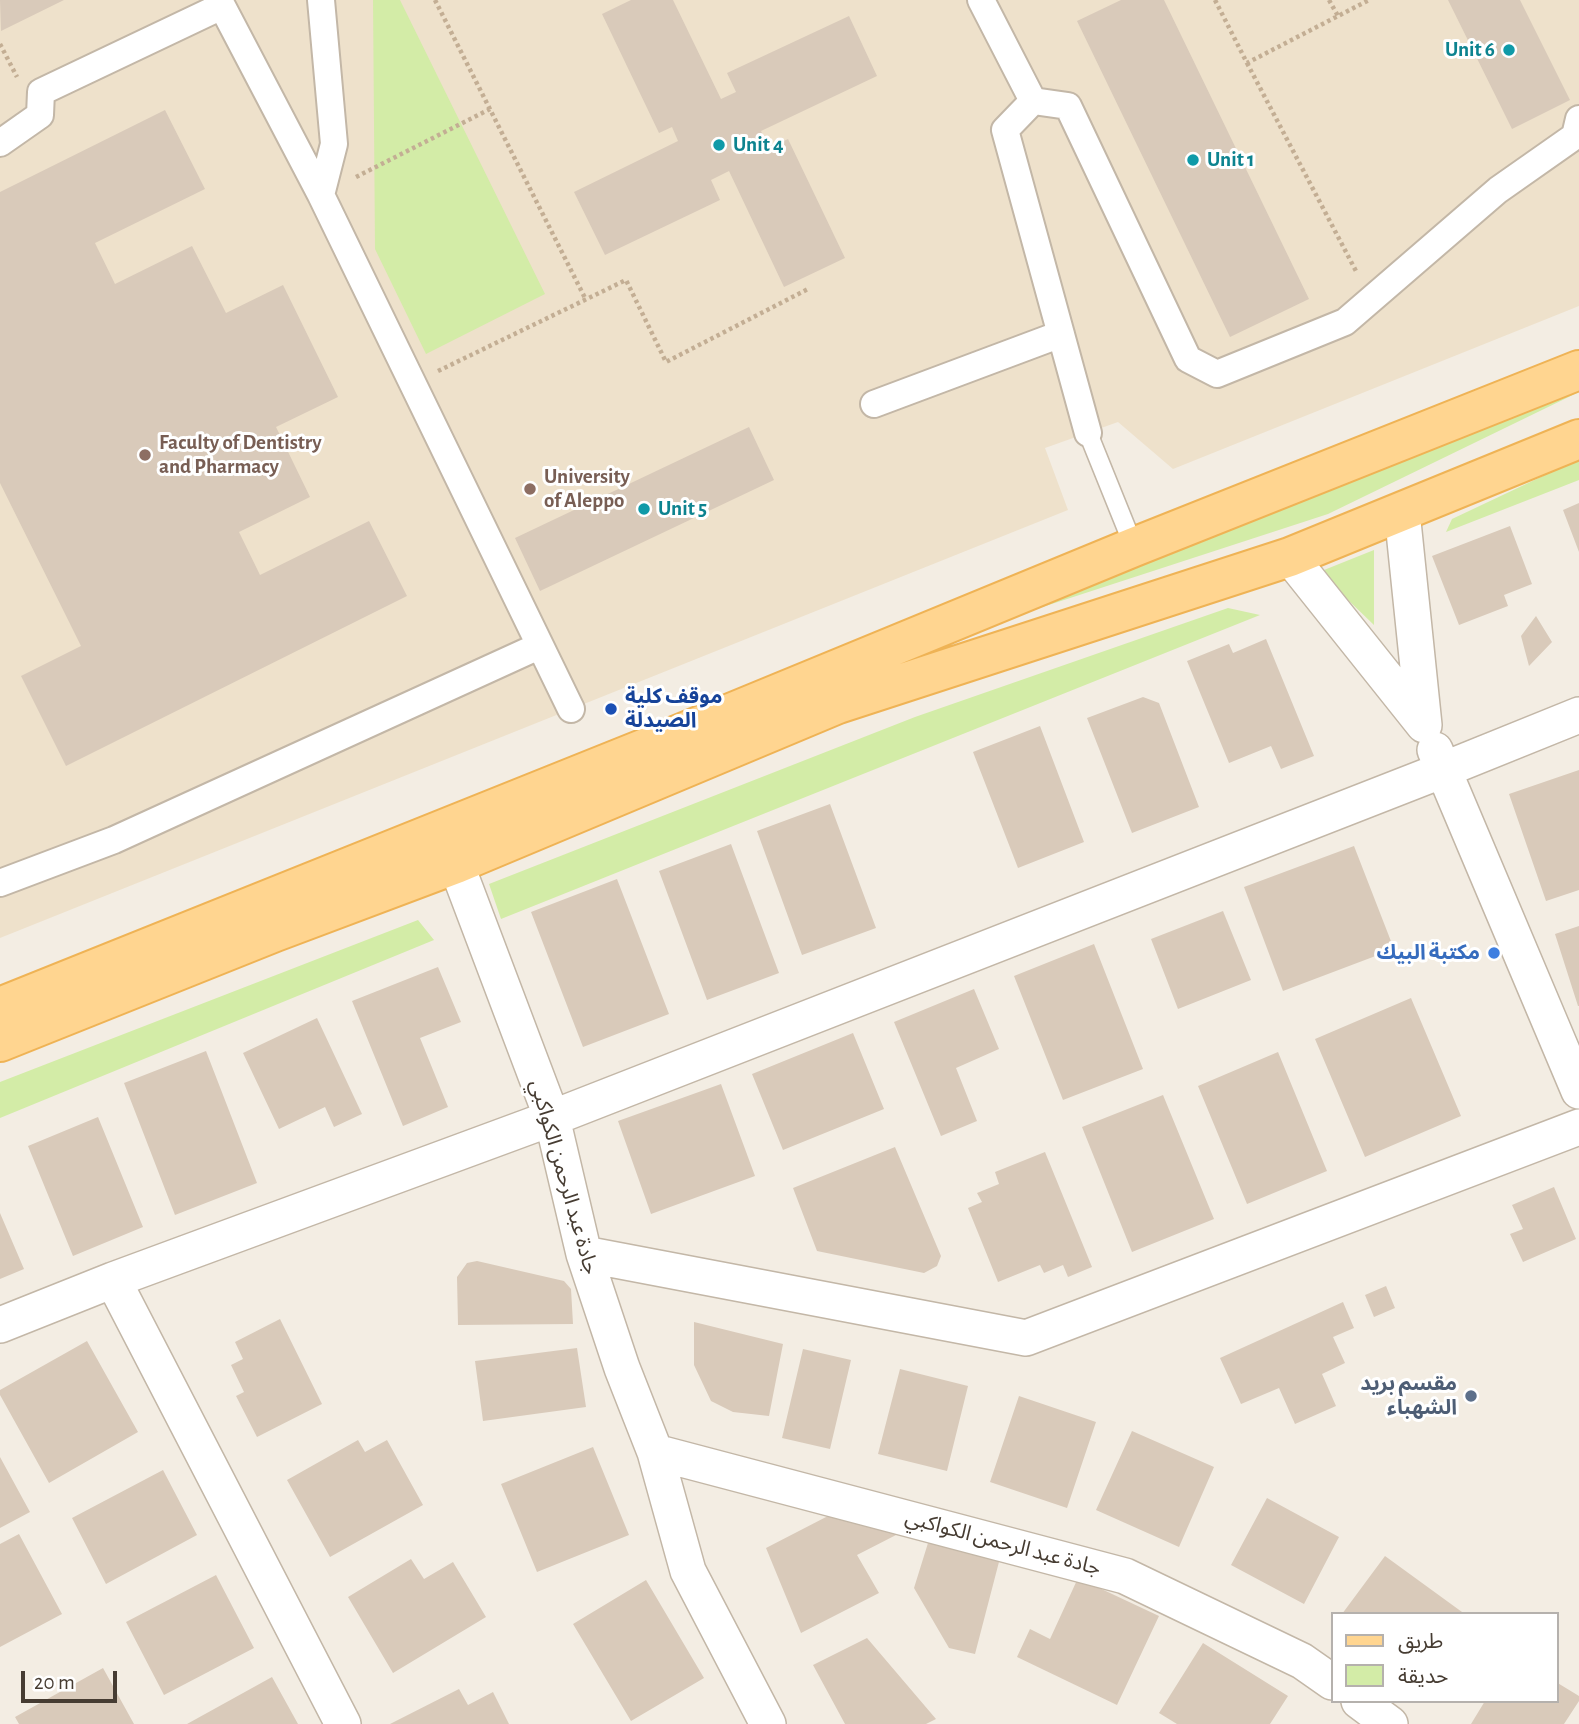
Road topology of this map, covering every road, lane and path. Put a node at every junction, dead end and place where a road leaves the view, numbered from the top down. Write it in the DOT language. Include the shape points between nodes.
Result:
graph roads {
  1 [pos="321,0"];
  2 [pos="435,0"];
  3 [pos="981,0"];
  4 [pos="1215,0"];
  5 [pos="1329,0"];
  6 [pos="1369,0"];
  7 [pos="1338,16"];
  8 [pos="1247,63"];
  9 [pos="1032,101"];
  10 [pos="490,109"];
  11 [pos="1579,119"];
  12 [pos="0,143"];
  13 [pos="321,195"];
  14 [pos="808,289"];
  15 [pos="1371,299"];
  16 [pos="586,300"];
  17 [pos="1060,334"];
  18 [pos="1579,370"];
  19 [pos="412,384"];
  20 [pos="874,404"];
  21 [pos="1088,433"];
  22 [pos="1579,439"];
  23 [pos="1402,512"];
  24 [pos="1134,547"];
  25 [pos="1290,558"];
  26 [pos="539,646"];
  27 [pos="571,709"];
  28 [pos="1579,715"];
  29 [pos="1424,725"];
  30 [pos="1443,771"];
  31 [pos="456,864"];
  32 [pos="0,883"];
  33 [pos="0,1007"];
  34 [pos="0,1042"];
  35 [pos="1579,1091"];
  36 [pos="552,1118"];
  37 [pos="1579,1128"];
  38 [pos="584,1254"];
  39 [pos="113,1280"];
  40 [pos="0,1325"];
  41 [pos="655,1452"];
  42 [pos="1330,1681"];
  43 [pos="1362,1703"];
  44 [pos="343,1724"];
  45 [pos="768,1724"];
  46 [pos="1390,1724"];
  1 -- 13 [label="street" via="334,144"];
  2 -- 10 [label="path"];
  3 -- 9 [label="street"];
  4 -- 8 [label="path"];
  5 -- 7 [label="path"];
  6 -- 7 [label="path"];
  7 -- 8 [label="path"];
  8 -- 15 [label="path"];
  9 -- 15 [label="street" via="1068,106 1188,359 1217,374 1345,322"];
  9 -- 17 [label="street" via="1005,131"];
  10 -- 13 [label="path"];
  10 -- 16 [label="path"];
  11 -- 15 [label="street" via="1575,136 1498,190"];
  12 -- 13 [label="street" via="40,115 41,92 222,6"];
  13 -- 19 [label="street"];
  14 -- 16 [label="path" via="666,362 626,280"];
  16 -- 19 [label="path"];
  17 -- 20 [label="street"];
  17 -- 21 [label="street"];
  18 -- 24 [label="main road"];
  19 -- 26 [label="street"];
  21 -- 24 [label="lane"];
  22 -- 23 [label="main road"];
  23 -- 25 [label="main road"];
  23 -- 29 [label="street"];
  24 -- 33 [label="main road"];
  25 -- 29 [label="street"];
  25 -- 31 [label="main road" via="838,704"];
  26 -- 27 [label="street"];
  26 -- 32 [label="street" via="114,840"];
  28 -- 30 [label="street"];
  29 -- 30 [label="street"];
  30 -- 35 [label="street"];
  30 -- 36 [label="street"];
  31 -- 34 [label="main road"];
  31 -- 36 [label="street, جادة عبد الرحمن الكواكبي"];
  36 -- 38 [label="street, جادة عبد الرحمن الكواكبي"];
  36 -- 39 [label="street"];
  37 -- 38 [label="street" via="1026,1338"];
  38 -- 41 [label="street, جادة عبد الرحمن الكواكبي"];
  39 -- 40 [label="street"];
  39 -- 44 [label="street"];
  41 -- 42 [label="street, جادة عبد الرحمن الكواكبي" via="1125,1576 1303,1661"];
  41 -- 45 [label="street, جادة عبد الرحمن الكواكبي" via="688,1571"];
  43 -- 46 [label="street"];
}
